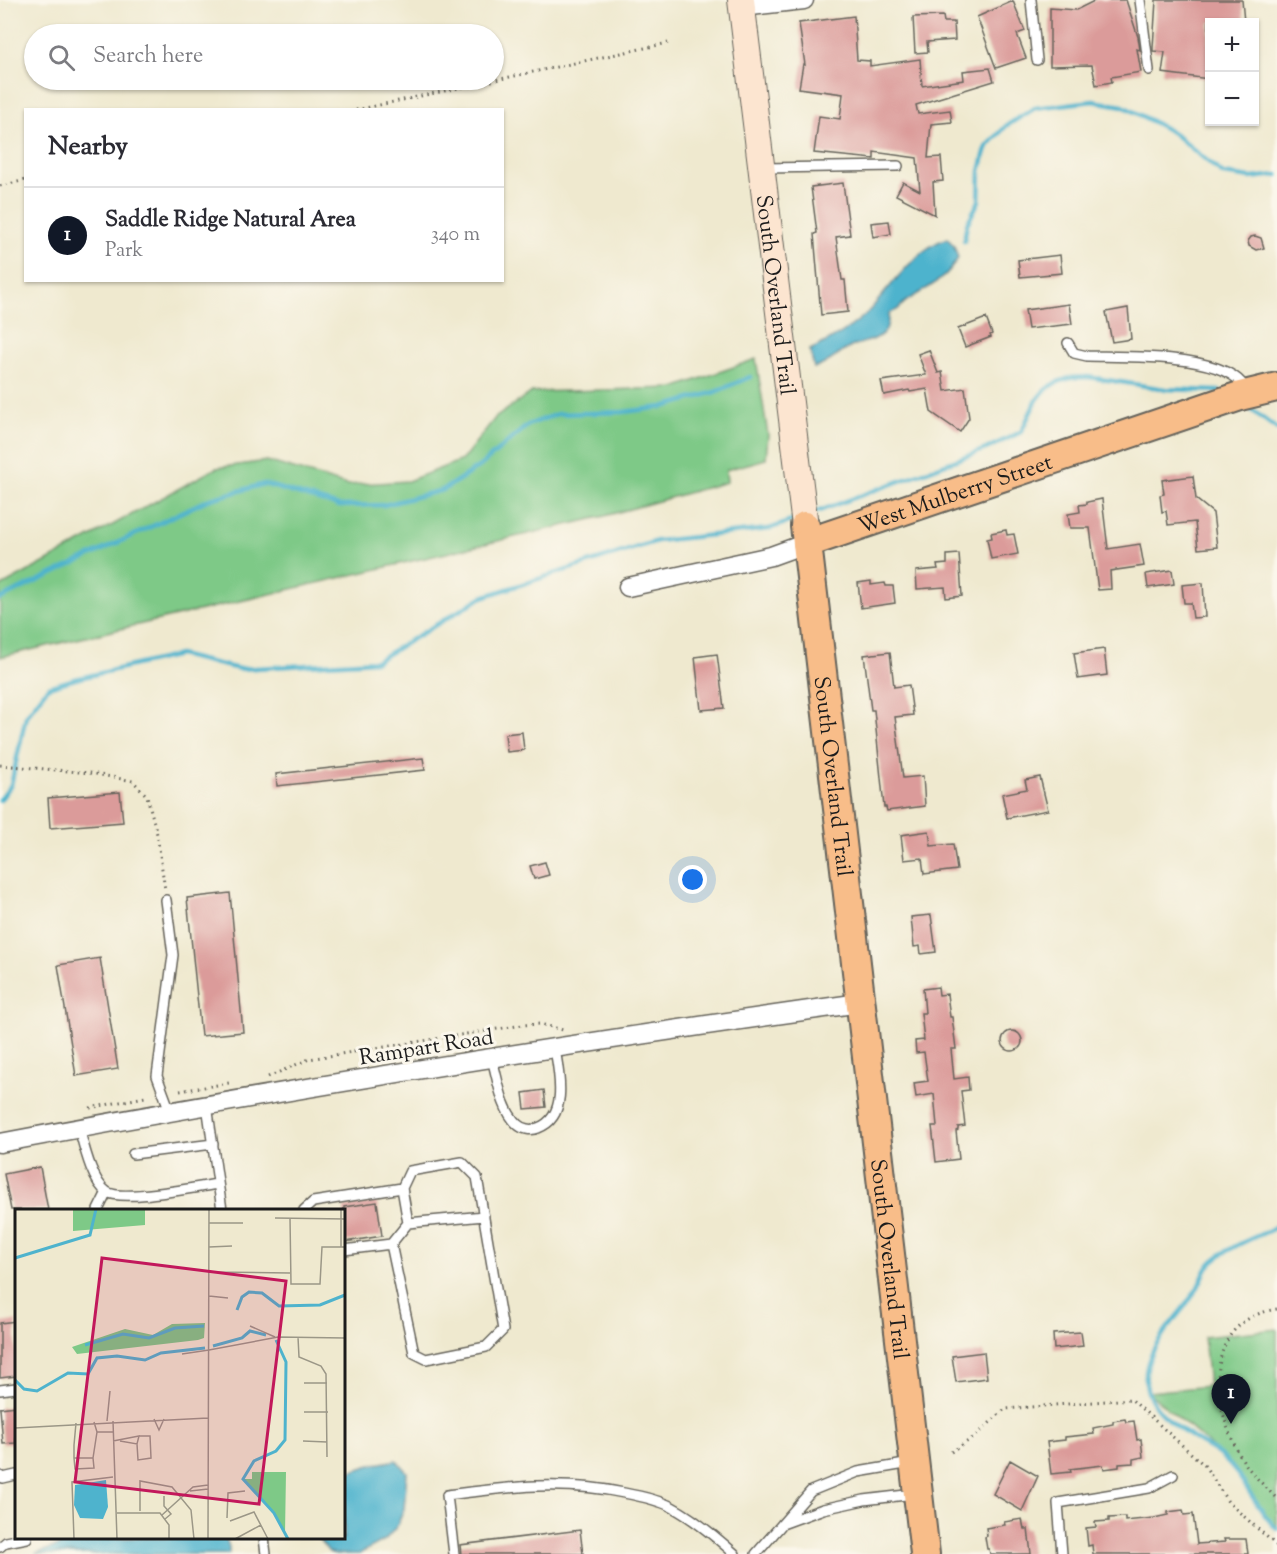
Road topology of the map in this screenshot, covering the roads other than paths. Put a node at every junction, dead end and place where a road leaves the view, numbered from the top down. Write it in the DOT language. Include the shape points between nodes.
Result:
graph roads {
  1 [pos="804,0"];
  2 [pos="1031,0"];
  3 [pos="1140,0"];
  4 [pos="741,4"];
  5 [pos="1037,60"];
  6 [pos="1149,70"];
  7 [pos="898,166"];
  8 [pos="761,168"];
  9 [pos="1068,343"];
  10 [pos="1277,387"];
  11 [pos="1235,398"];
  12 [pos="805,525"];
  13 [pos="628,587"];
  14 [pos="166,900"];
  15 [pos="860,1003"];
  16 [pos="555,1049"];
  17 [pos="492,1059"];
  18 [pos="207,1105"];
  19 [pos="170,1111"];
  20 [pos="79,1128"];
  21 [pos="0,1143"];
  22 [pos="213,1144"];
  23 [pos="133,1154"];
  24 [pos="218,1184"];
  25 [pos="402,1188"];
  26 [pos="107,1192"];
  27 [pos="98,1209"];
  28 [pos="222,1209"];
  29 [pos="305,1209"];
  30 [pos="484,1216"];
  31 [pos="408,1223"];
  32 [pos="391,1244"];
  33 [pos="345,1250"];
  34 [pos="15,1388"];
  35 [pos="0,1390"];
  36 [pos="913,1463"];
  37 [pos="15,1475"];
  38 [pos="1173,1475"];
  39 [pos="0,1476"];
  40 [pos="917,1493"];
  41 [pos="780,1525"];
  42 [pos="22,1539"];
  43 [pos="264,1539"];
  44 [pos="0,1546"];
  45 [pos="266,1554"];
  46 [pos="454,1554"];
  47 [pos="735,1554"];
  48 [pos="756,1554"];
  49 [pos="925,1554"];
  50 [pos="1062,1554"];
  1 -- 4 [label="street"];
  2 -- 5 [label="lane"];
  3 -- 6 [label="lane"];
  4 -- 8 [label="main road, South Overland Trail"];
  7 -- 8 [label="lane"];
  8 -- 12 [label="main road, South Overland Trail"];
  9 -- 11 [label="lane" via="1074,353 1087,356 1173,358 1216,367 1244,385"];
  10 -- 11 [label="main road, West Mulberry Street"];
  11 -- 12 [label="main road, West Mulberry Street"];
  12 -- 13 [label="street, West Mulberry Street" via="771,556"];
  12 -- 15 [label="main road, South Overland Trail"];
  14 -- 19 [label="lane" via="173,955 157,1076"];
  15 -- 16 [label="street, Rampart Road"];
  15 -- 36 [label="main road, South Overland Trail"];
  16 -- 17 [label="street, Rampart Road"];
  16 -- 17 [label="lane" via="560,1095 550,1121 535,1130 518,1125 510,1115"];
  17 -- 18 [label="street, Rampart Road"];
  18 -- 19 [label="street, Rampart Road"];
  18 -- 22 [label="lane"];
  19 -- 20 [label="street, Rampart Road"];
  20 -- 21 [label="street, Rampart Road"];
  20 -- 26 [label="lane" via="95,1177"];
  22 -- 23 [label="lane"];
  22 -- 24 [label="lane"];
  24 -- 26 [label="lane" via="124,1197"];
  24 -- 28 [label="lane"];
  25 -- 29 [label="lane" via="313,1202"];
  25 -- 30 [label="lane" via="410,1171 462,1162 477,1177"];
  25 -- 31 [label="lane"];
  26 -- 27 [label="lane"];
  30 -- 31 [label="lane"];
  30 -- 32 [label="lane" via="503,1330 486,1347 426,1359 414,1353"];
  31 -- 32 [label="lane"];
  32 -- 33 [label="lane"];
  34 -- 35 [label="lane"];
  36 -- 40 [label="main road, South Overland Trail"];
  36 -- 41 [label="lane" via="858,1472 811,1491"];
  37 -- 39 [label="lane"];
  38 -- 50 [label="lane" via="1149,1488 1058,1503"];
  40 -- 41 [label="lane" via="823,1509"];
  40 -- 49 [label="main road, South Overland Trail"];
  41 -- 48 [label="lane"];
  42 -- 44 [label="lane"];
  43 -- 45 [label="lane"];
  46 -- 47 [label="lane" via="447,1495 560,1484 637,1495 672,1507"];
}
